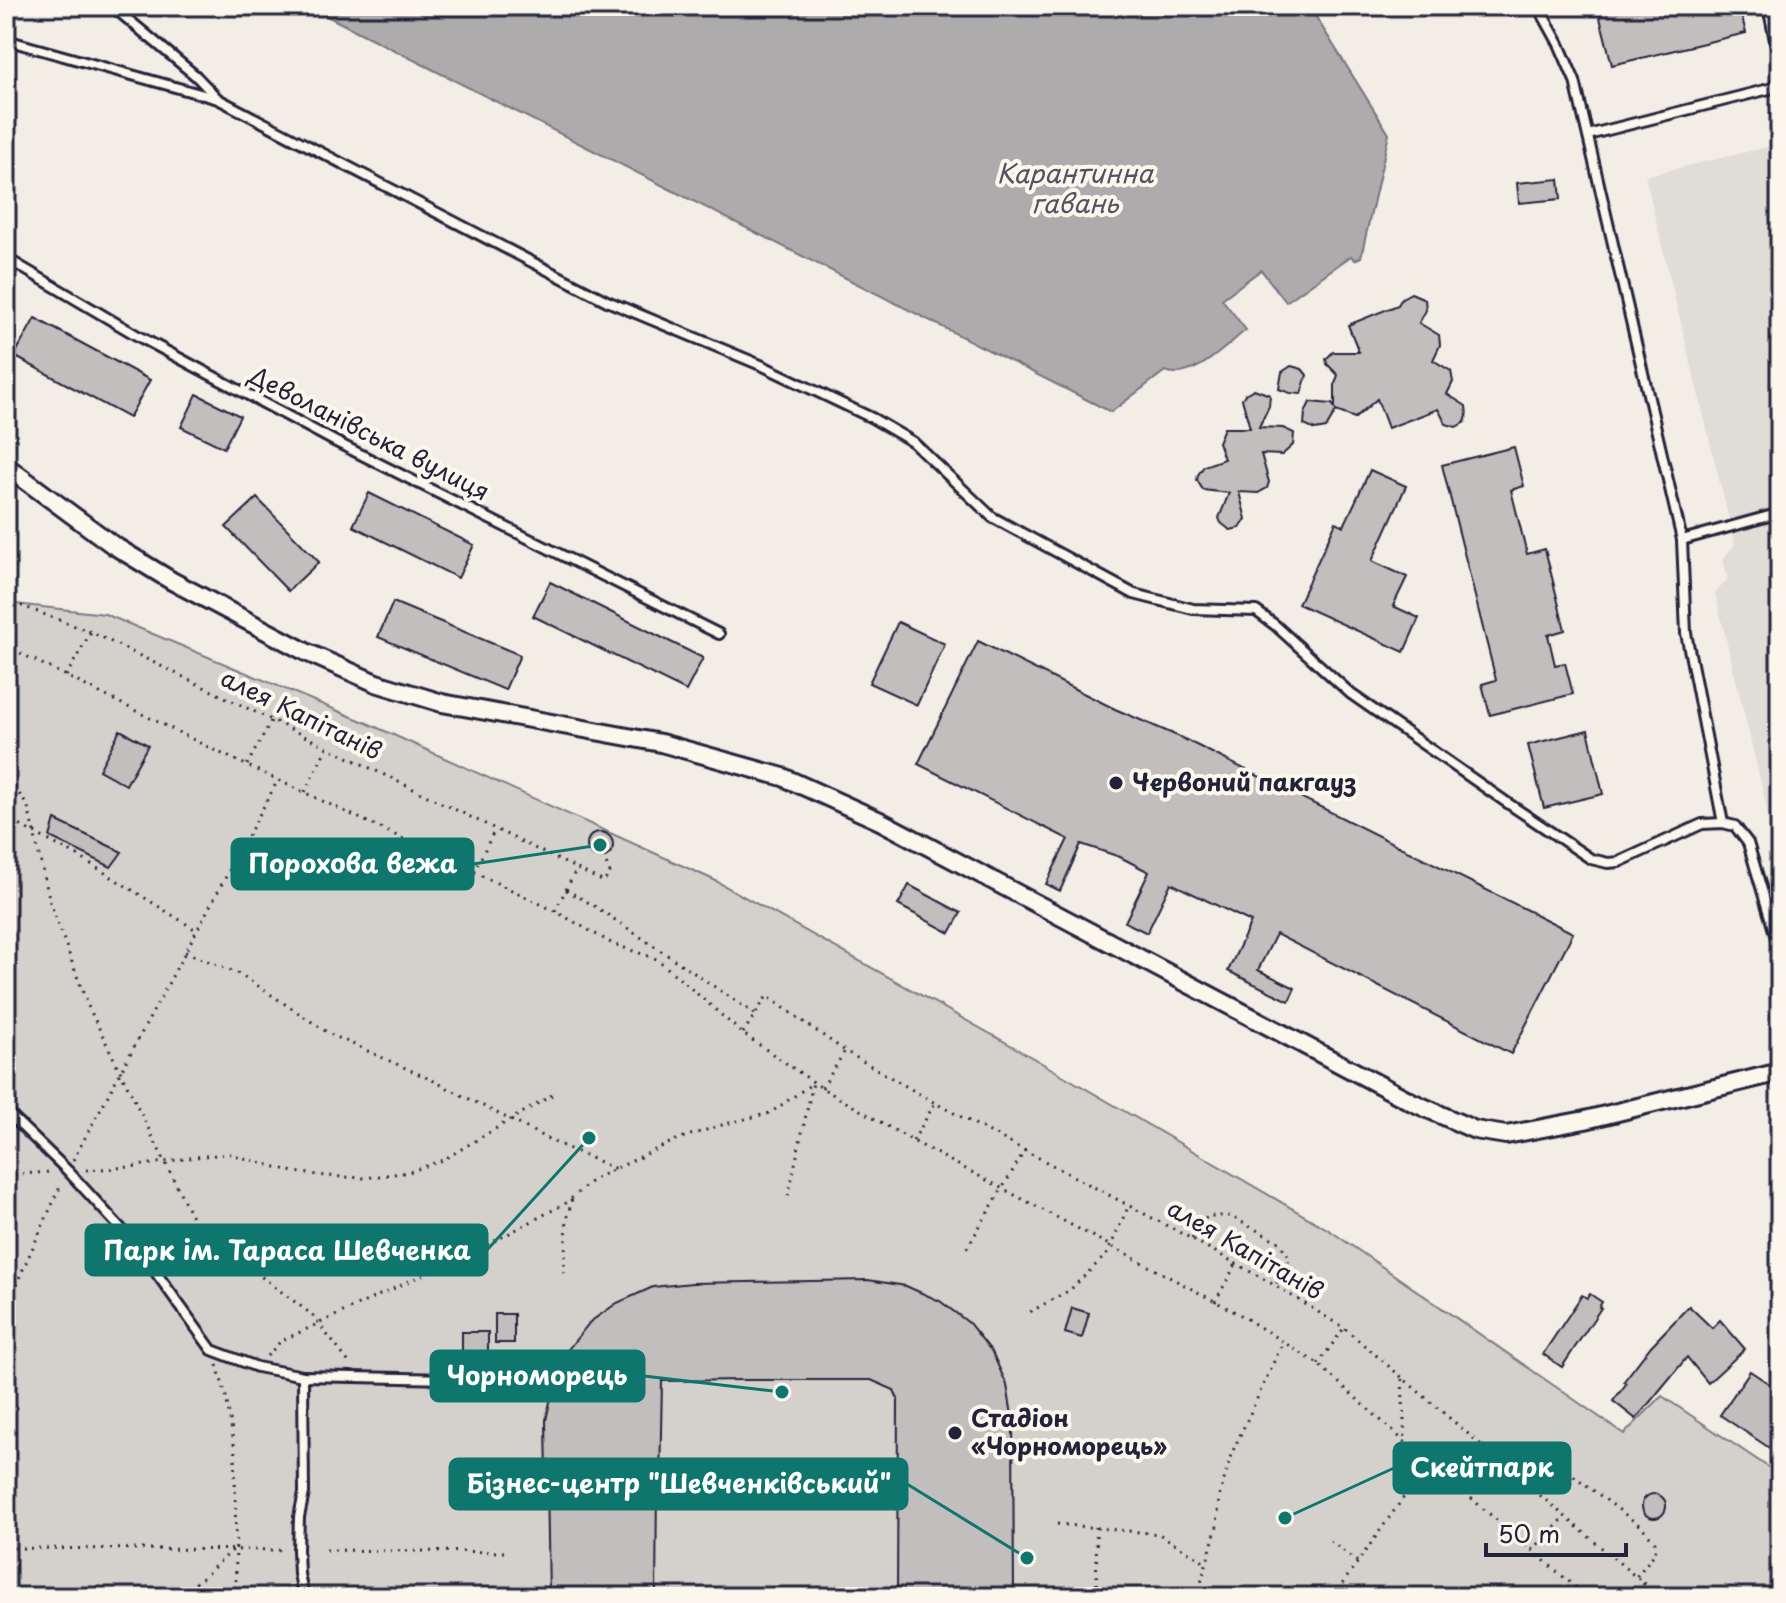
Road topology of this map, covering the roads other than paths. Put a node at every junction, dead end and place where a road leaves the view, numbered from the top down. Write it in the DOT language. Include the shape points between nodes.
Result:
graph roads {
  1 [pos="112,6"];
  2 [pos="1538,6"];
  3 [pos="1768,6"];
  4 [pos="6,40"];
  5 [pos="1780,65"];
  6 [pos="1780,76"];
  7 [pos="218,99"];
  8 [pos="1588,135"];
  9 [pos="6,258"];
  10 [pos="6,466"];
  11 [pos="1780,513"];
  12 [pos="1682,540"];
  13 [pos="719,634"];
  14 [pos="1723,823"];
  15 [pos="1780,951"];
  16 [pos="1780,1072"];
  17 [pos="6,1111"];
  18 [pos="303,1376"];
  19 [pos="501,1380"];
  20 [pos="304,1597"];
  1 -- 7 [label="lane"];
  2 -- 8 [label="lane" via="1575,81"];
  3 -- 5 [label="lane"];
  4 -- 7 [label="lane"];
  6 -- 8 [label="lane" via="1773,88"];
  7 -- 14 [label="lane" via="607,301 872,418 913,442 992,517 1134,594 1193,609 1245,610 1264,616 1351,694 1591,859 1619,862 1694,827"];
  8 -- 12 [label="lane"];
  9 -- 13 [label="lane, Деволанівська вулиця" via="336,442"];
  10 -- 16 [label="street" via="113,545 306,652 376,683 442,703 661,743 783,777 880,821 1412,1102 1475,1130 1506,1135 1585,1120"];
  11 -- 12 [label="lane"];
  12 -- 14 [label="lane" via="1686,633"];
  14 -- 15 [label="lane" via="1740,830 1748,843"];
  17 -- 18 [label="lane" via="136,1245 212,1350"];
  18 -- 19 [label="lane"];
  18 -- 20 [label="lane" via="304,1493 298,1550"];
}
